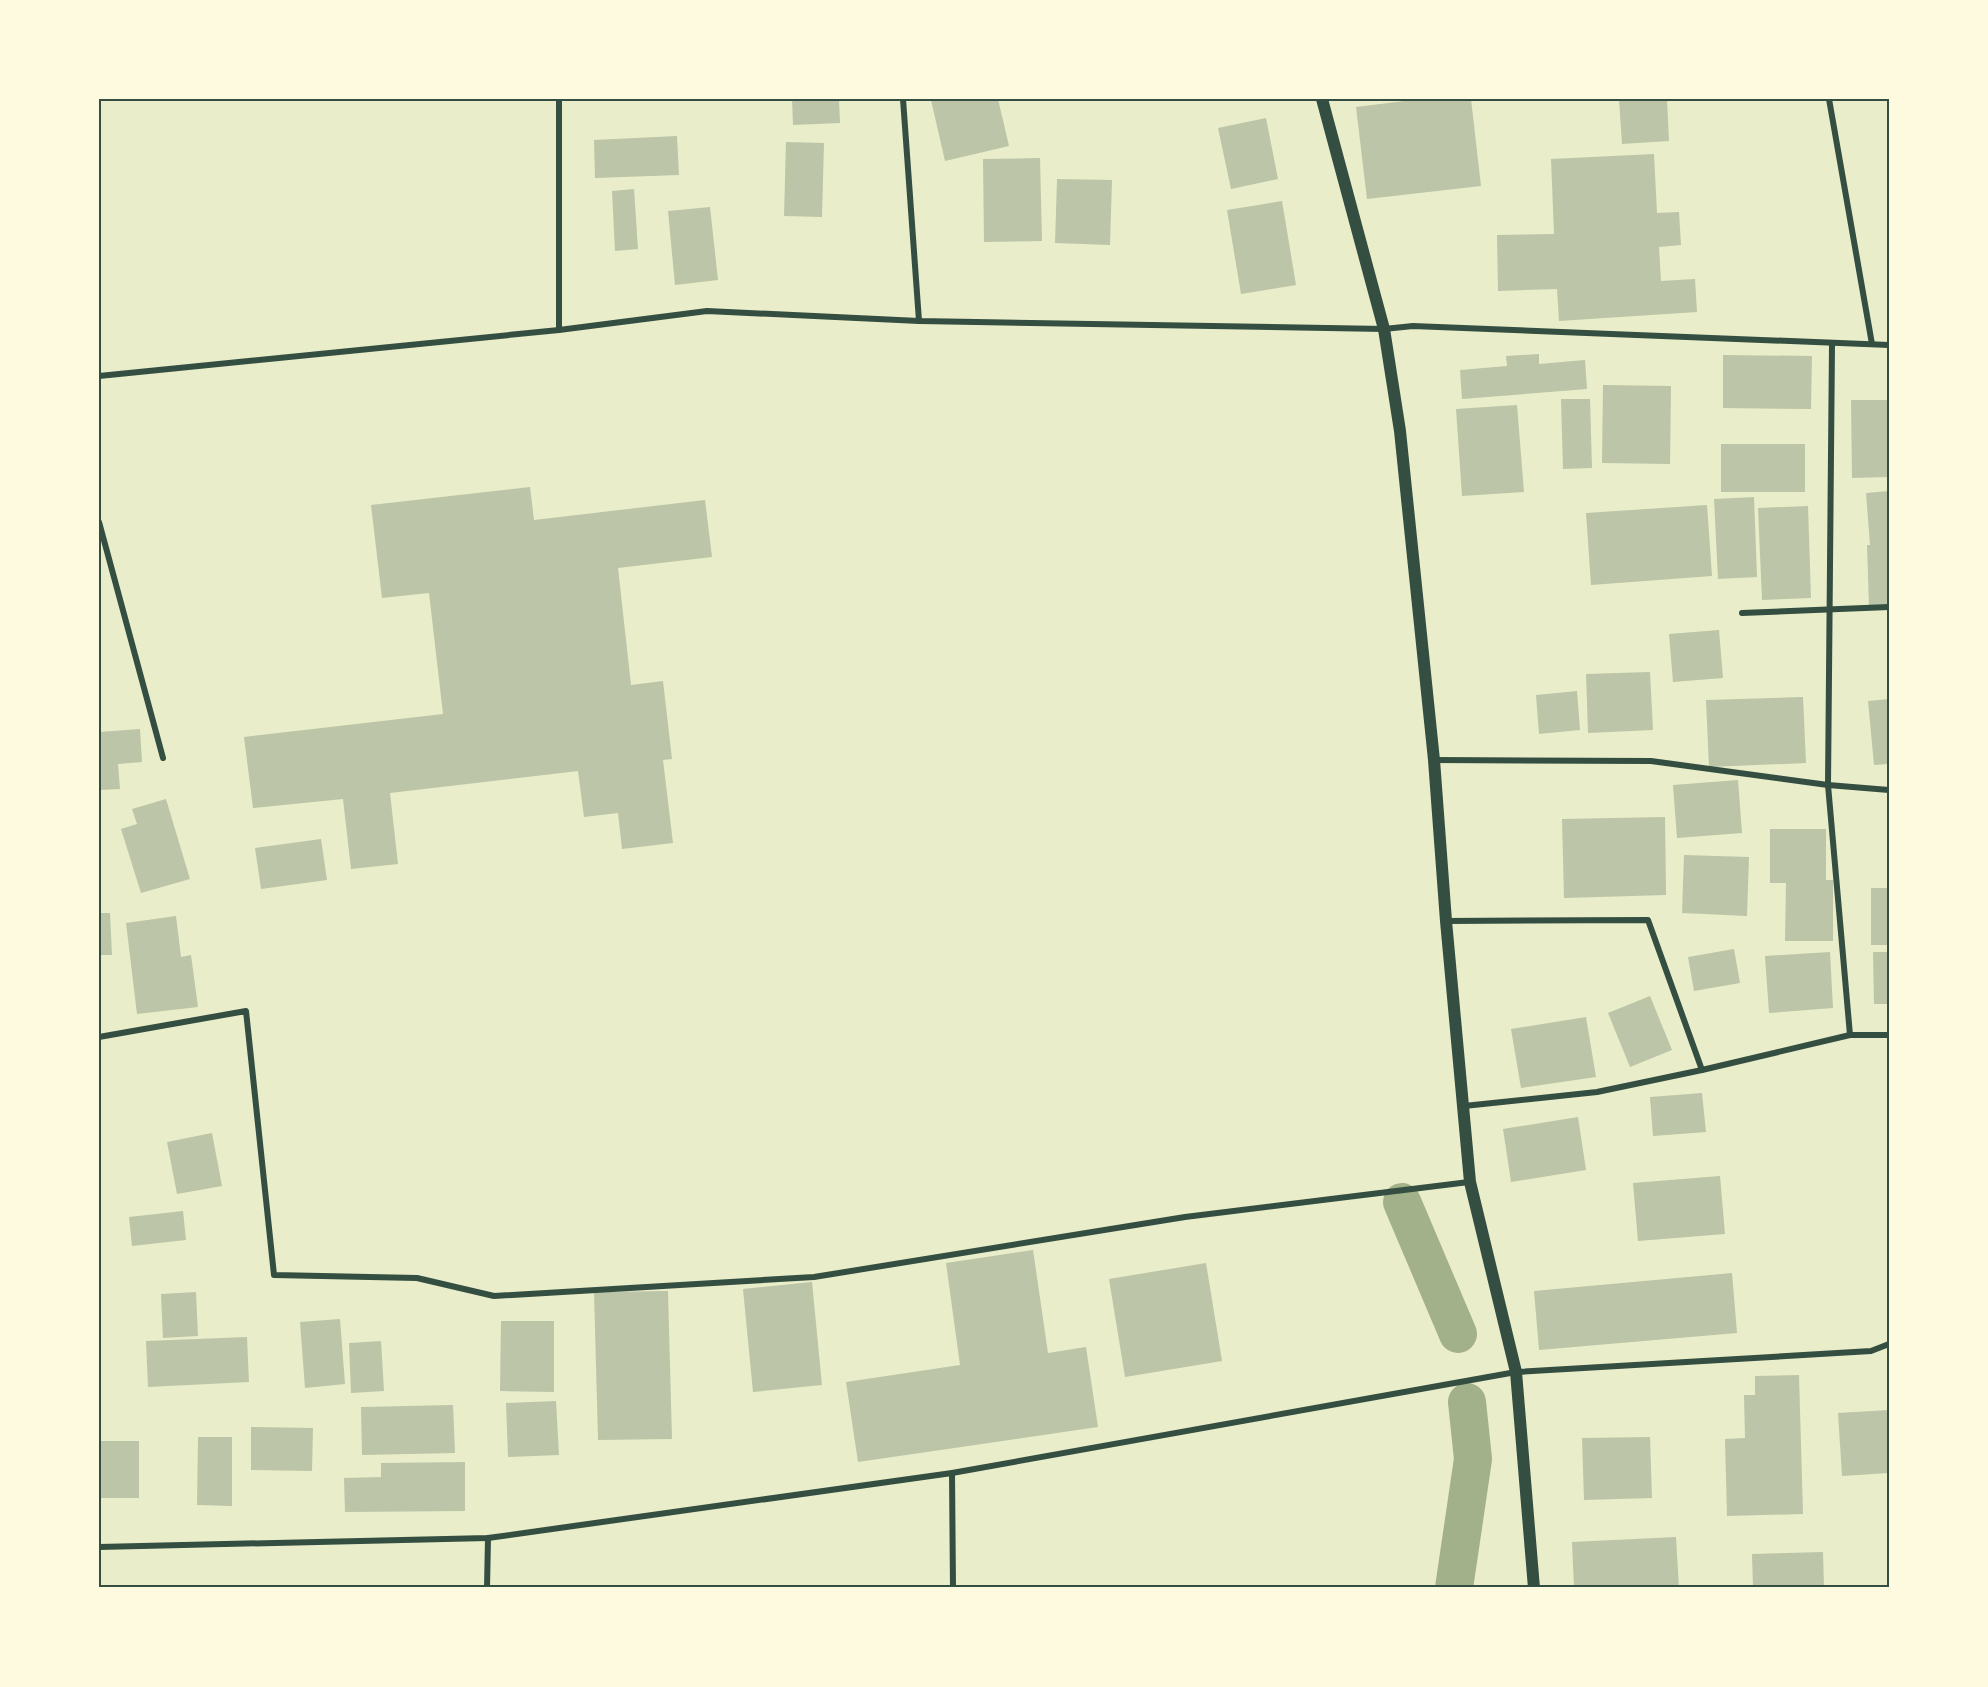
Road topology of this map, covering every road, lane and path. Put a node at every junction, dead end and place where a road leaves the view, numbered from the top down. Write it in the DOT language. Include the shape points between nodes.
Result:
graph roads {
  1 [pos="559,99"];
  2 [pos="903,99"];
  3 [pos="1322,99"];
  4 [pos="1829,99"];
  5 [pos="919,321"];
  6 [pos="1384,329"];
  7 [pos="559,330"];
  8 [pos="1832,344"];
  9 [pos="1872,344"];
  10 [pos="1889,345"];
  11 [pos="99,376"];
  12 [pos="99,522"];
  13 [pos="1889,607"];
  14 [pos="1830,610"];
  15 [pos="1742,613"];
  16 [pos="163,758"];
  17 [pos="1434,760"];
  18 [pos="1828,785"];
  19 [pos="1889,790"];
  20 [pos="1446,921"];
  21 [pos="1850,1035"];
  22 [pos="1889,1035"];
  23 [pos="99,1037"];
  24 [pos="1702,1070"];
  25 [pos="1464,1106"];
  26 [pos="1470,1182"];
  27 [pos="1889,1344"];
  28 [pos="1516,1372"];
  29 [pos="952,1473"];
  30 [pos="488,1538"];
  31 [pos="99,1546"];
  32 [pos="487,1588"];
  33 [pos="952,1588"];
  34 [pos="1534,1588"];
  1 -- 7 [label="street"];
  2 -- 5 [label="street"];
  3 -- 6 [label="main road"];
  4 -- 9 [label="street"];
  5 -- 6 [label="street"];
  5 -- 7 [label="street" via="708,311"];
  6 -- 8 [label="street" via="1413,326"];
  6 -- 17 [label="main road" via="1400,431"];
  7 -- 11 [label="street"];
  8 -- 9 [label="street"];
  8 -- 14 [label="street"];
  9 -- 10 [label="street"];
  12 -- 16 [label="street"];
  13 -- 14 [label="street"];
  14 -- 15 [label="street"];
  14 -- 18 [label="street"];
  17 -- 18 [label="street" via="1652,760"];
  17 -- 20 [label="main road"];
  18 -- 19 [label="street"];
  18 -- 21 [label="street"];
  20 -- 24 [label="street" via="1648,920"];
  20 -- 25 [label="main road"];
  21 -- 22 [label="street"];
  21 -- 24 [label="street"];
  23 -- 26 [label="street" via="246,1011 274,1275 417,1278 494,1296 814,1277 1185,1217"];
  24 -- 25 [label="street" via="1597,1092"];
  25 -- 26 [label="main road"];
  26 -- 28 [label="main road"];
  27 -- 28 [label="street" via="1871,1351"];
  28 -- 29 [label="street"];
  28 -- 34 [label="main road"];
  29 -- 30 [label="street"];
  29 -- 33 [label="street"];
  30 -- 31 [label="street"];
  30 -- 32 [label="street"];
}
